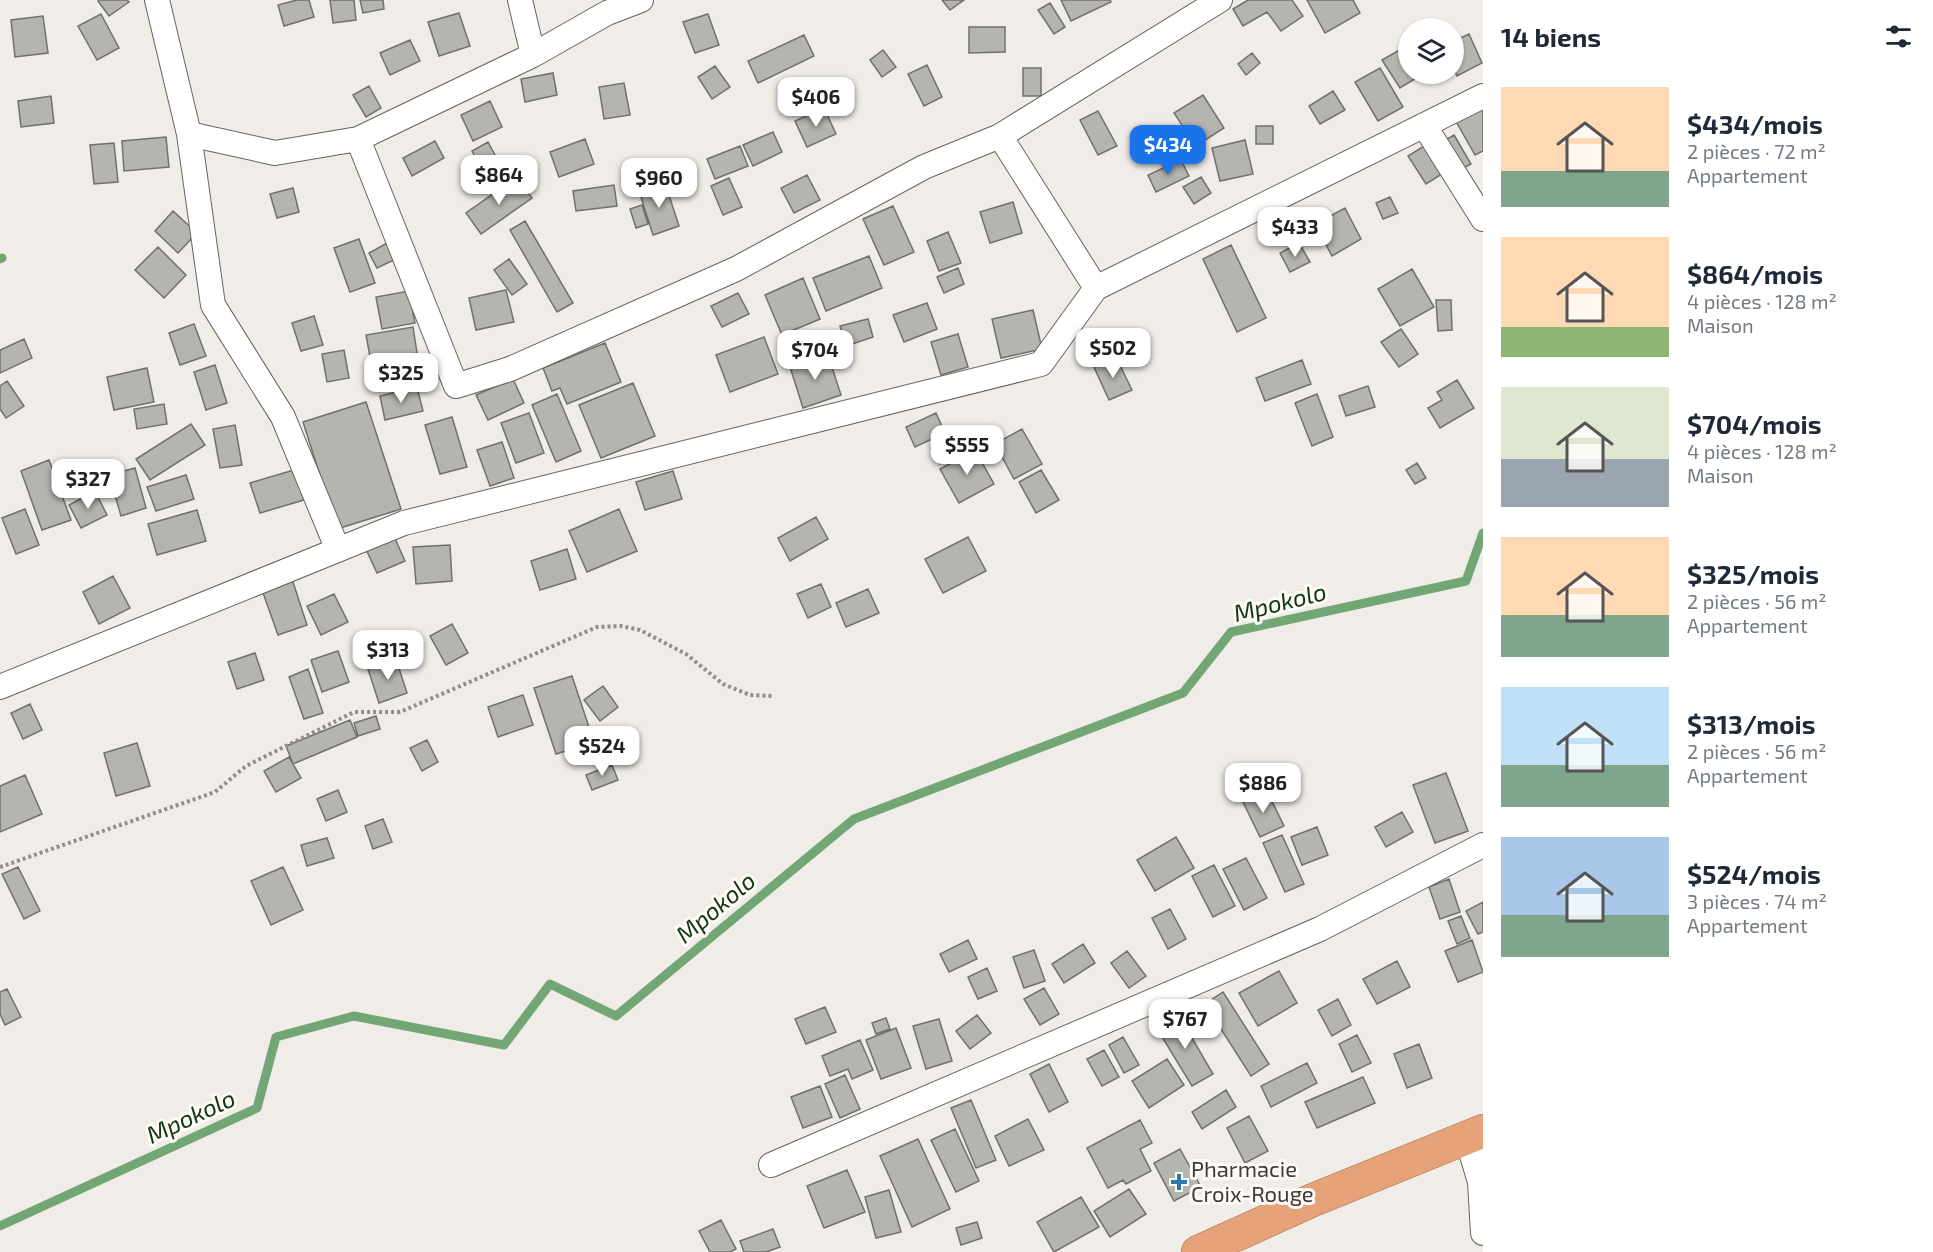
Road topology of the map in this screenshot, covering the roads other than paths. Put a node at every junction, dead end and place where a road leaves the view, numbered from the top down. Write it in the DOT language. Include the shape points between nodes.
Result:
graph roads {
  1 [pos="157,0"];
  2 [pos="520,0"];
  3 [pos="641,0"];
  4 [pos="1220,0"];
  5 [pos="533,55"];
  6 [pos="1483,96"];
  7 [pos="1424,125"];
  8 [pos="189,134"];
  9 [pos="1000,136"];
  10 [pos="358,139"];
  11 [pos="1483,219"];
  12 [pos="1096,288"];
  13 [pos="338,550"];
  14 [pos="0,687"];
  15 [pos="1483,845"];
  16 [pos="1475,1135"];
  17 [pos="771,1165"];
  18 [pos="1483,1233"];
  19 [pos="1198,1252"];
  1 -- 8 [label="street"];
  2 -- 5 [label="street"];
  3 -- 5 [label="street" via="607,13"];
  4 -- 9 [label="street"];
  5 -- 10 [label="street"];
  6 -- 7 [label="street"];
  7 -- 11 [label="street"];
  7 -- 12 [label="street"];
  8 -- 10 [label="street" via="274,153"];
  8 -- 13 [label="street" via="213,305 283,417"];
  9 -- 10 [label="street" via="924,167 736,269 510,369 456,386"];
  9 -- 12 [label="street"];
  12 -- 13 [label="street" via="1041,364 404,523"];
  13 -- 14 [label="street"];
  15 -- 17 [label="street" via="1320,929"];
  16 -- 18 [label="street"];
  16 -- 19 [label="highway" via="1313,1200"];
}
